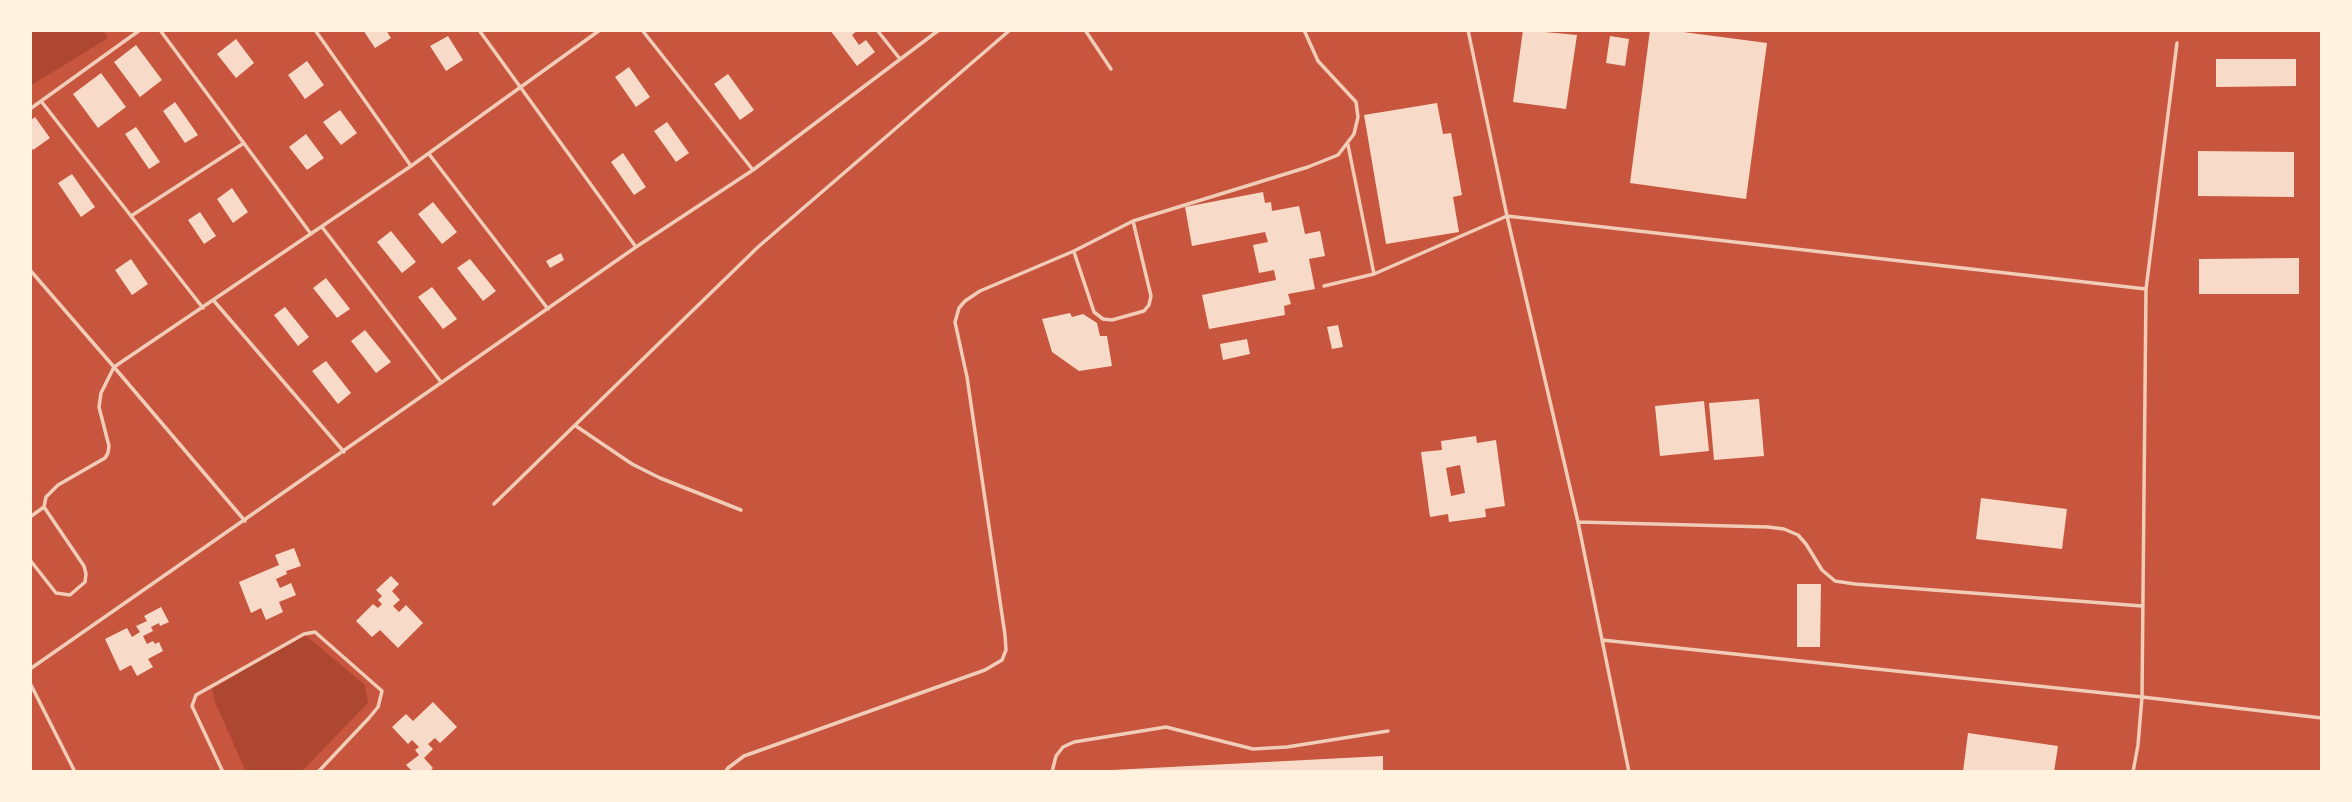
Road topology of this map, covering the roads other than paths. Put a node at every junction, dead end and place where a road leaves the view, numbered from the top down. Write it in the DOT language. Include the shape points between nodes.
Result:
graph roads {
  1 [pos="160,30"];
  2 [pos="315,30"];
  3 [pos="479,30"];
  4 [pos="600,30"];
  5 [pos="642,30"];
  6 [pos="877,30"];
  7 [pos="939,30"];
  8 [pos="1010,30"];
  9 [pos="1085,30"];
  10 [pos="1304,30"];
  11 [pos="1468,30"];
  12 [pos="137,31"];
  13 [pos="2177,43"];
  14 [pos="900,58"];
  15 [pos="1111,69"];
  16 [pos="521,88"];
  17 [pos="41,101"];
  18 [pos="30,109"];
  19 [pos="243,143"];
  20 [pos="1348,144"];
  21 [pos="429,154"];
  22 [pos="411,166"];
  23 [pos="753,170"];
  24 [pos="131,216"];
  25 [pos="1507,216"];
  26 [pos="1133,221"];
  27 [pos="322,227"];
  28 [pos="311,234"];
  29 [pos="636,247"];
  30 [pos="1074,251"];
  31 [pos="30,270"];
  32 [pos="1374,274"];
  33 [pos="1324,286"];
  34 [pos="2146,289"];
  35 [pos="214,301"];
  36 [pos="203,308"];
  37 [pos="548,309"];
  38 [pos="114,367"];
  39 [pos="442,382"];
  40 [pos="575,425"];
  41 [pos="344,452"];
  42 [pos="495,504"];
  43 [pos="44,507"];
  44 [pos="741,510"];
  45 [pos="30,517"];
  46 [pos="245,521"];
  47 [pos="1578,522"];
  48 [pos="30,560"];
  49 [pos="2142,606"];
  50 [pos="1602,640"];
  51 [pos="30,669"];
  52 [pos="30,683"];
  53 [pos="2141,697"];
  54 [pos="2322,718"];
  55 [pos="1388,731"];
  56 [pos="75,772"];
  57 [pos="223,772"];
  58 [pos="318,772"];
  59 [pos="725,772"];
  60 [pos="1052,772"];
  61 [pos="1629,772"];
  62 [pos="2133,772"];
  1 -- 19 [label="lane"];
  2 -- 22 [label="lane"];
  3 -- 16 [label="lane"];
  4 -- 16 [label="lane"];
  5 -- 23 [label="lane"];
  6 -- 14 [label="lane"];
  7 -- 14 [label="lane"];
  8 -- 40 [label="lane" via="758,247"];
  9 -- 15 [label="lane"];
  10 -- 20 [label="lane" via="1318,61 1356,102 1358,117"];
  11 -- 25 [label="lane"];
  12 -- 17 [label="lane"];
  13 -- 34 [label="lane"];
  14 -- 23 [label="lane"];
  16 -- 21 [label="lane"];
  16 -- 29 [label="lane"];
  17 -- 18 [label="lane"];
  17 -- 24 [label="lane"];
  19 -- 24 [label="lane"];
  19 -- 28 [label="lane"];
  20 -- 26 [label="lane" via="1338,155 1308,167"];
  20 -- 32 [label="lane"];
  21 -- 22 [label="lane"];
  21 -- 37 [label="lane"];
  22 -- 27 [label="lane"];
  23 -- 29 [label="lane"];
  24 -- 36 [label="lane"];
  25 -- 32 [label="lane"];
  25 -- 34 [label="lane"];
  25 -- 47 [label="lane"];
  26 -- 30 [label="lane"];
  26 -- 30 [label="lane" via="1151,296 1144,311 1112,320 1094,312"];
  27 -- 28 [label="lane"];
  27 -- 39 [label="lane"];
  28 -- 35 [label="lane"];
  29 -- 37 [label="lane"];
  30 -- 59 [label="lane" via="980,291 965,301 955,322 1005,635 1002,660 744,756"];
  31 -- 38 [label="lane"];
  32 -- 33 [label="lane"];
  34 -- 49 [label="lane"];
  35 -- 36 [label="lane"];
  35 -- 41 [label="lane"];
  36 -- 38 [label="lane"];
  37 -- 39 [label="lane"];
  38 -- 43 [label="lane" via="99,407 108,453 58,485 46,497"];
  38 -- 46 [label="lane"];
  39 -- 41 [label="lane"];
  40 -- 42 [label="lane"];
  40 -- 44 [label="lane" via="632,464"];
  41 -- 46 [label="lane"];
  43 -- 45 [label="lane"];
  43 -- 48 [label="lane" via="84,566 85,582 70,594 56,593"];
  46 -- 51 [label="lane"];
  47 -- 49 [label="lane" via="1784,529 1798,535 1835,581"];
  47 -- 50 [label="lane"];
  49 -- 53 [label="lane"];
  50 -- 53 [label="lane"];
  50 -- 61 [label="lane"];
  52 -- 56 [label="lane"];
  53 -- 54 [label="lane"];
  53 -- 62 [label="lane"];
  55 -- 60 [label="lane" via="1254,749 1166,727 1074,742 1056,756"];
  57 -- 58 [label="lane" via="192,706 196,695 315,632 382,691 378,707"];
}
